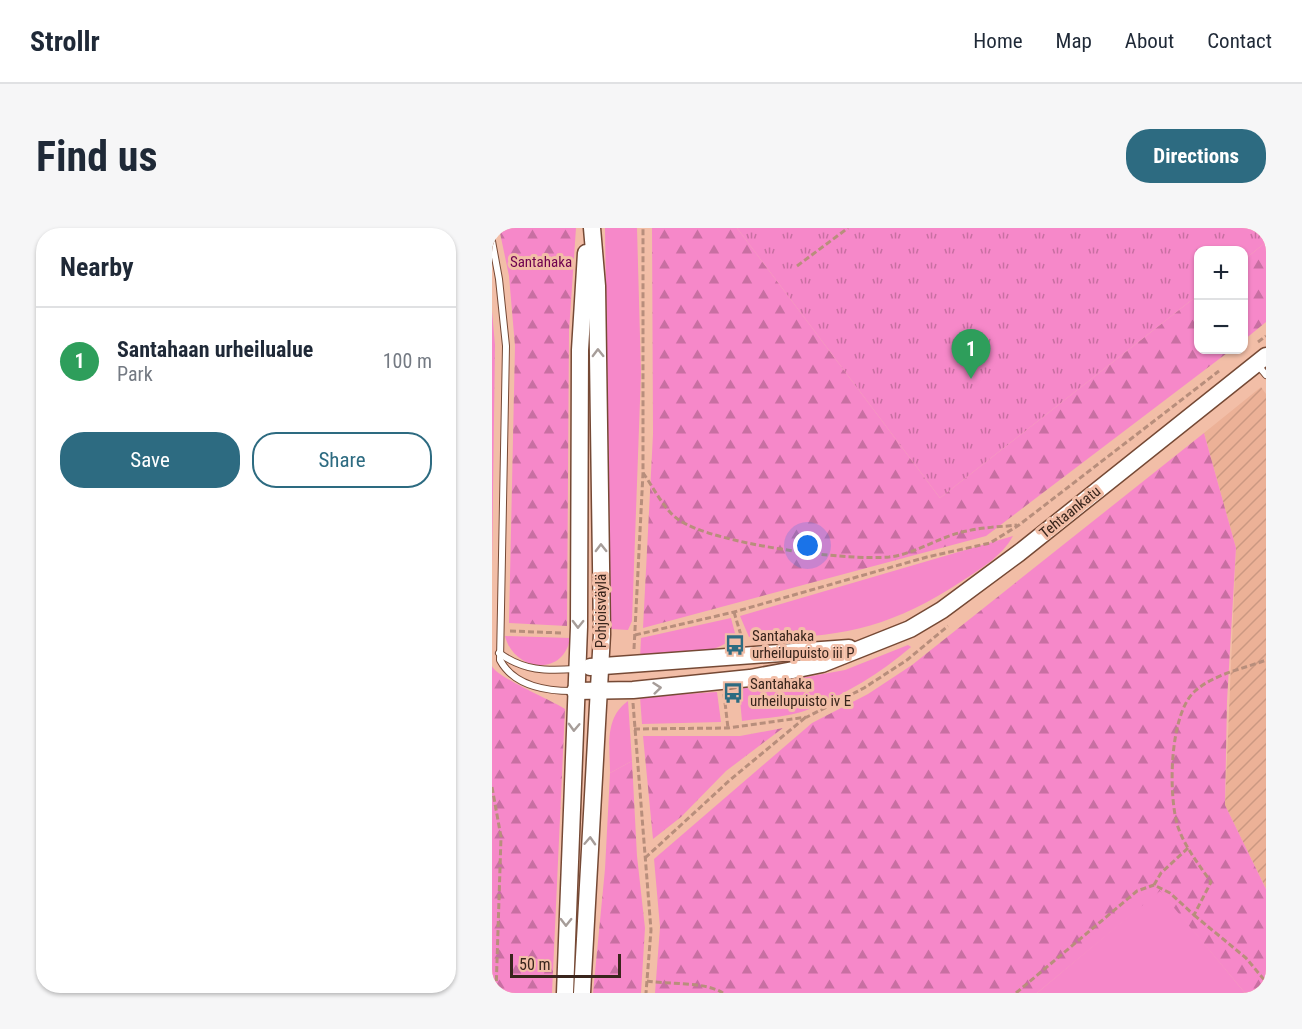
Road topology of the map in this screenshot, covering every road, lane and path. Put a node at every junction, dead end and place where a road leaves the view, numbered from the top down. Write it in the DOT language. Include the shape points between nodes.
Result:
graph roads {
  1 [pos="590,228"];
  2 [pos="643,228"];
  3 [pos="848,228"];
  4 [pos="492,241"];
  5 [pos="797,266"];
  6 [pos="1266,336"];
  7 [pos="1261,359"];
  8 [pos="1228,365"];
  9 [pos="643,473"];
  10 [pos="1019,525"];
  11 [pos="734,612"];
  12 [pos="950,624"];
  13 [pos="500,631"];
  14 [pos="562,633"];
  15 [pos="634,635"];
  16 [pos="862,646"];
  17 [pos="499,653"];
  18 [pos="747,655"];
  19 [pos="1266,660"];
  20 [pos="633,664"];
  21 [pos="600,666"];
  22 [pos="576,668"];
  23 [pos="722,681"];
  24 [pos="599,690"];
  25 [pos="633,690"];
  26 [pos="575,691"];
  27 [pos="807,717"];
  28 [pos="728,728"];
  29 [pos="634,729"];
  30 [pos="492,787"];
  31 [pos="1188,848"];
  32 [pos="645,858"];
  33 [pos="1154,885"];
  34 [pos="1194,915"];
  35 [pos="647,981"];
  36 [pos="1266,982"];
  37 [pos="496,993"];
  38 [pos="565,993"];
  39 [pos="582,993"];
  40 [pos="646,993"];
  41 [pos="723,993"];
  42 [pos="1016,993"];
  21 -- 1 [label="main road, Pohjoisväylä, one-way" via="598,337"];
  1 -- 22 [label="main road, Pohjoisväylä, one-way" via="580,350"];
  2 -- 9 [label="path"];
  3 -- 5 [label="path"];
  4 -- 13 [label="lane" via="506,346"];
  6 -- 7 [label="path"];
  7 -- 16 [label="main road, Tehtaankatu" via="942,610 910,629"];
  8 -- 10 [label="path"];
  9 -- 10 [label="path" via="676,518 695,530 727,539 820,553 891,556 966,531"];
  9 -- 15 [label="path"];
  10 -- 11 [label="path" via="990,543"];
  11 -- 15 [label="path"];
  11 -- 18 [label="path"];
  12 -- 27 [label="path" via="864,688"];
  13 -- 14 [label="path"];
  13 -- 17 [label="lane"];
  15 -- 20 [label="path"];
  16 -- 18 [label="main road, Tehtaankatu"];
  16 -- 23 [label="main road, Tehtaankatu" via="822,664"];
  17 -- 22 [label="lane" via="535,670"];
  17 -- 26 [label="lane" via="504,668 516,680"];
  18 -- 20 [label="main road, Tehtaankatu"];
  19 -- 31 [label="path" via="1207,683 1183,706 1174,750 1174,812"];
  20 -- 21 [label="main road, Tehtaankatu"];
  21 -- 22 [label="main road, Tehtaankatu"];
  21 -- 24 [label="main road, Pohjoisväylä"];
  22 -- 26 [label="main road, Pohjoisväylä"];
  25 -- 23 [label="main road, Tehtaankatu, one-way"];
  23 -- 28 [label="path"];
  24 -- 25 [label="main road, Tehtaankatu"];
  24 -- 26 [label="main road, Tehtaankatu"];
  39 -- 24 [label="main road, Pohjoisväylä, one-way"];
  25 -- 29 [label="path"];
  26 -- 38 [label="main road, Pohjoisväylä, one-way"];
  27 -- 28 [label="path"];
  27 -- 32 [label="path" via="730,780"];
  28 -- 29 [label="path"];
  29 -- 32 [label="path"];
  30 -- 37 [label="path" via="501,837"];
  31 -- 33 [label="path"];
  31 -- 34 [label="path" via="1211,882"];
  32 -- 35 [label="path" via="651,930"];
  33 -- 34 [label="path" via="1170,893"];
  33 -- 42 [label="path" via="1137,891"];
  34 -- 36 [label="path" via="1246,958"];
  35 -- 40 [label="path"];
  35 -- 41 [label="path" via="689,984"];
}
